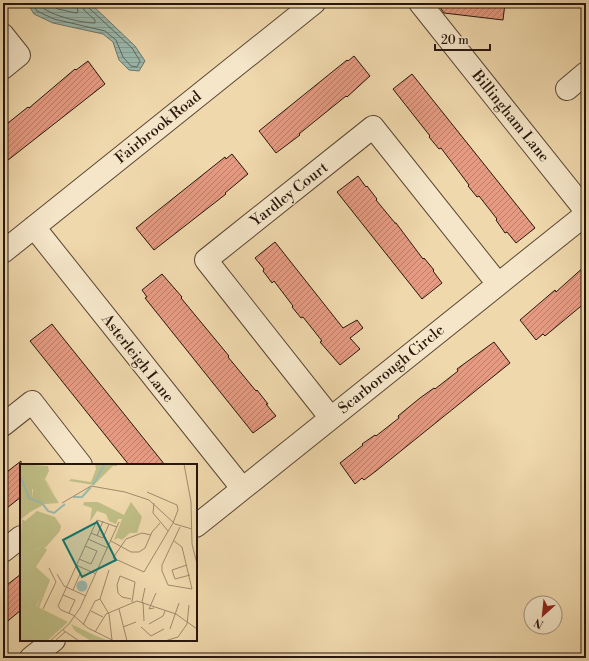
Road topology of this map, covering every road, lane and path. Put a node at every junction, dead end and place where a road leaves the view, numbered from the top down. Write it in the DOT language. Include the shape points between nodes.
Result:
graph roads {
  1 [pos="314,3"];
  2 [pos="420,3"];
  3 [pos="3,35"];
  4 [pos="3,68"];
  5 [pos="586,73"];
  6 [pos="567,89"];
  7 [pos="586,212"];
  8 [pos="34,227"];
  9 [pos="3,252"];
  10 [pos="498,284"];
  11 [pos="330,417"];
  12 [pos="3,425"];
  13 [pos="80,464"];
  14 [pos="242,488"];
  15 [pos="197,525"];
  16 [pos="20,538"];
  17 [pos="3,551"];
  18 [pos="53,641"];
  19 [pos="32,658"];
  1 -- 8 [label="street, Fairbrook Road"];
  2 -- 7 [label="street, Billingham Lane"];
  3 -- 4 [label="street" via="19,55"];
  5 -- 6 [label="street"];
  7 -- 10 [label="street, Scarborough Circle"];
  8 -- 9 [label="street, Fairbrook Road"];
  8 -- 14 [label="street, Asterleigh Lane"];
  10 -- 11 [label="street, Scarborough Circle"];
  10 -- 11 [label="street, Yardley Court" via="373,127 206,260"];
  11 -- 14 [label="street, Scarborough Circle"];
  12 -- 13 [label="street" via="32,402"];
  14 -- 15 [label="street, Scarborough Circle"];
  16 -- 17 [label="street"];
  18 -- 19 [label="street"];
}
